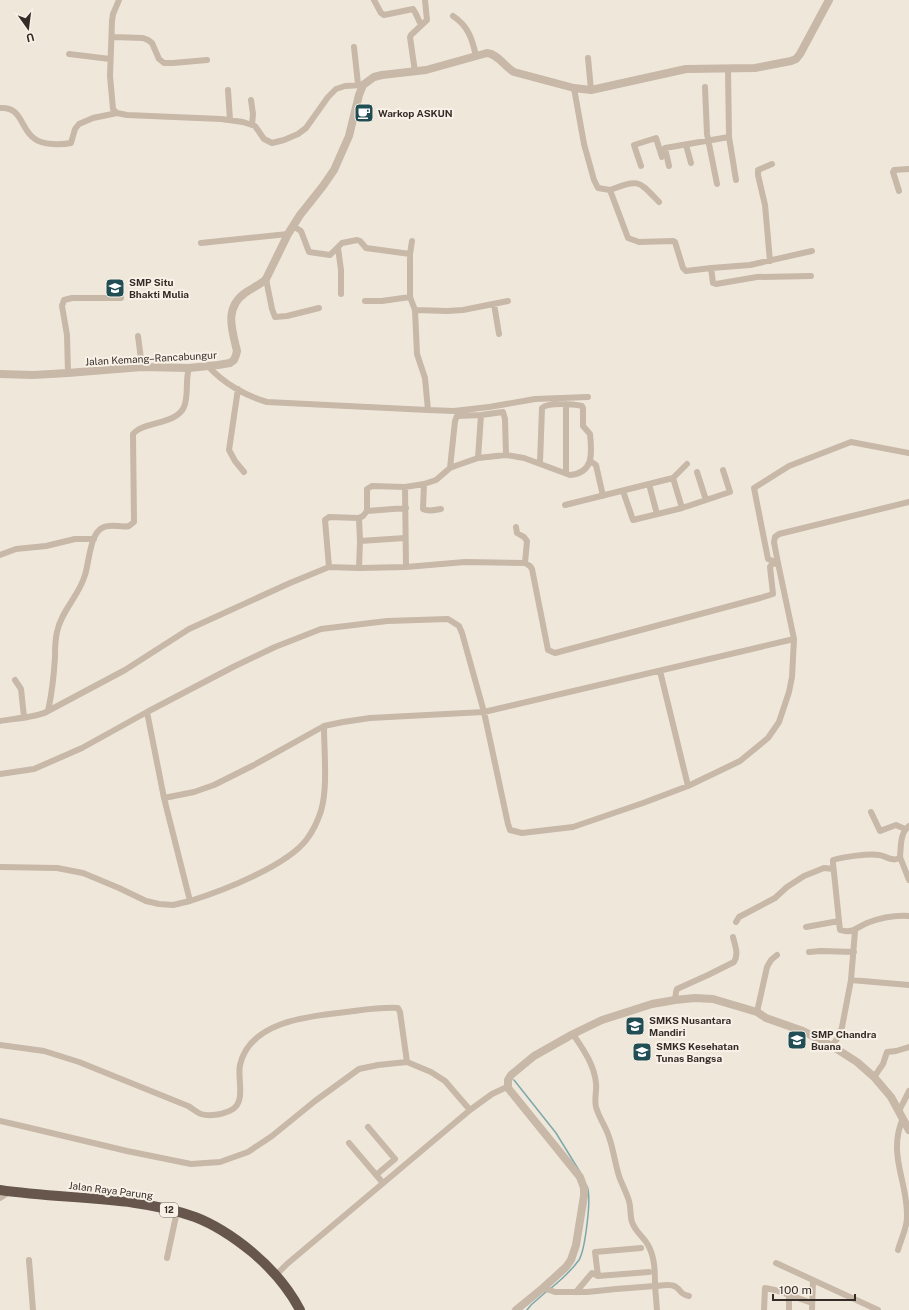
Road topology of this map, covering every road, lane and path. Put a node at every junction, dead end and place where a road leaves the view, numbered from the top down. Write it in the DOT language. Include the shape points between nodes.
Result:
graph roads {
  1 [pos="119,0"];
  2 [pos="374,0"];
  3 [pos="424,0"];
  4 [pos="829,0"];
  5 [pos="453,16"];
  6 [pos="421,25"];
  7 [pos="112,37"];
  8 [pos="354,47"];
  9 [pos="475,51"];
  10 [pos="69,54"];
  11 [pos="588,58"];
  12 [pos="110,59"];
  13 [pos="207,60"];
  14 [pos="728,68"];
  15 [pos="414,69"];
  16 [pos="359,81"];
  17 [pos="705,87"];
  18 [pos="574,88"];
  19 [pos="591,88"];
  20 [pos="228,90"];
  21 [pos="251,100"];
  22 [pos="0,108"];
  23 [pos="115,111"];
  24 [pos="230,120"];
  25 [pos="252,125"];
  26 [pos="729,137"];
  27 [pos="708,141"];
  28 [pos="686,145"];
  29 [pos="662,149"];
  30 [pos="662,157"];
  31 [pos="691,163"];
  32 [pos="772,164"];
  33 [pos="641,166"];
  34 [pos="669,166"];
  35 [pos="909,169"];
  36 [pos="736,180"];
  37 [pos="717,184"];
  38 [pos="610,190"];
  39 [pos="899,191"];
  40 [pos="659,202"];
  41 [pos="290,230"];
  42 [pos="412,241"];
  43 [pos="202,243"];
  44 [pos="338,248"];
  45 [pos="812,251"];
  46 [pos="410,254"];
  47 [pos="770,261"];
  48 [pos="711,268"];
  49 [pos="811,276"];
  50 [pos="266,279"];
  51 [pos="341,294"];
  52 [pos="410,297"];
  53 [pos="121,298"];
  54 [pos="508,301"];
  55 [pos="365,302"];
  56 [pos="494,304"];
  57 [pos="319,308"];
  58 [pos="415,310"];
  59 [pos="499,334"];
  60 [pos="138,336"];
  61 [pos="208,366"];
  62 [pos="142,367"];
  63 [pos="189,368"];
  64 [pos="68,373"];
  65 [pos="0,374"];
  66 [pos="238,389"];
  67 [pos="588,398"];
  68 [pos="566,404"];
  69 [pos="428,410"];
  70 [pos="481,415"];
  71 [pos="909,453"];
  72 [pos="506,454"];
  73 [pos="478,458"];
  74 [pos="590,461"];
  75 [pos="540,463"];
  76 [pos="687,464"];
  77 [pos="450,468"];
  78 [pos="723,470"];
  79 [pos="244,472"];
  80 [pos="697,472"];
  81 [pos="566,473"];
  82 [pos="673,478"];
  83 [pos="424,484"];
  84 [pos="649,484"];
  85 [pos="405,487"];
  86 [pos="623,491"];
  87 [pos="604,496"];
  88 [pos="706,500"];
  89 [pos="909,502"];
  90 [pos="565,505"];
  91 [pos="406,508"];
  92 [pos="682,508"];
  93 [pos="441,509"];
  94 [pos="367,511"];
  95 [pos="657,514"];
  96 [pos="359,518"];
  97 [pos="516,528"];
  98 [pos="405,538"];
  99 [pos="94,539"];
  100 [pos="360,541"];
  101 [pos="0,555"];
  102 [pos="525,562"];
  103 [pos="778,563"];
  104 [pos="329,567"];
  105 [pos="406,567"];
  106 [pos="359,568"];
  107 [pos="784,588"];
  108 [pos="773,594"];
  109 [pos="794,639"];
  110 [pos="660,671"];
  111 [pos="15,680"];
  112 [pos="48,711"];
  113 [pos="147,712"];
  114 [pos="484,712"];
  115 [pos="24,717"];
  116 [pos="0,721"];
  117 [pos="324,726"];
  118 [pos="0,774"];
  119 [pos="688,786"];
  120 [pos="164,798"];
  121 [pos="871,812"];
  122 [pos="907,827"];
  123 [pos="900,857"];
  124 [pos="0,867"];
  125 [pos="833,870"];
  126 [pos="909,880"];
  127 [pos="190,901"];
  128 [pos="909,916"];
  129 [pos="839,921"];
  130 [pos="736,922"];
  131 [pos="806,927"];
  132 [pos="855,931"];
  133 [pos="733,937"];
  134 [pos="809,952"];
  135 [pos="854,952"];
  136 [pos="777,955"];
  137 [pos="851,980"];
  138 [pos="909,985"];
  139 [pos="675,1000"];
  140 [pos="758,1012"];
  141 [pos="572,1034"];
  142 [pos="0,1045"];
  143 [pos="832,1046"];
  144 [pos="909,1047"];
  145 [pos="406,1062"];
  146 [pos="874,1077"];
  147 [pos="507,1087"];
  148 [pos="909,1091"];
  149 [pos="470,1110"];
  150 [pos="901,1115"];
  151 [pos="0,1122"];
  152 [pos="368,1127"];
  153 [pos="909,1130"];
  154 [pos="349,1143"];
  155 [pos="376,1175"];
  156 [pos="383,1183"];
  157 [pos="3,1193"];
  158 [pos="176,1216"];
  159 [pos="641,1248"];
  160 [pos="898,1250"];
  161 [pos="167,1258"];
  162 [pos="29,1260"];
  163 [pos="776,1263"];
  164 [pos="649,1272"];
  165 [pos="276,1275"];
  166 [pos="598,1276"];
  167 [pos="812,1280"];
  168 [pos="655,1286"];
  169 [pos="543,1288"];
  170 [pos="576,1292"];
  171 [pos="789,1295"];
  172 [pos="689,1296"];
  173 [pos="812,1307"];
  174 [pos="874,1309"];
  175 [pos="33,1310"];
  176 [pos="295,1310"];
  177 [pos="300,1310"];
  178 [pos="516,1310"];
  179 [pos="656,1310"];
  180 [pos="764,1310"];
  181 [pos="789,1310"];
  1 -- 7 [label="street" via="113,14"];
  2 -- 6 [label="street" via="384,15 413,9"];
  3 -- 6 [label="street" via="427,20"];
  4 -- 14 [label="street" via="796,59 755,68"];
  5 -- 9 [label="street" via="464,24"];
  6 -- 15 [label="street" via="410,37"];
  7 -- 12 [label="street"];
  7 -- 13 [label="street" via="148,40 164,63"];
  8 -- 16 [label="street"];
  9 -- 15 [label="street" via="426,70"];
  9 -- 18 [label="street" via="491,54 514,72"];
  10 -- 12 [label="street"];
  11 -- 19 [label="street"];
  12 -- 23 [label="street" via="112,101"];
  14 -- 19 [label="street" via="679,70"];
  14 -- 26 [label="street"];
  15 -- 16 [label="street"];
  16 -- 25 [label="street" via="336,89 306,128 284,140 268,142"];
  16 -- 41 [label="street, Jalan Kemang–Rancabungur" via="359,95 349,136 334,170"];
  17 -- 27 [label="street"];
  18 -- 19 [label="street"];
  18 -- 38 [label="street" via="584,144 594,180 598,188"];
  20 -- 24 [label="street"];
  21 -- 25 [label="street" via="254,114"];
  22 -- 23 [label="street" via="11,109 17,114 35,140 52,144 71,143 79,124"];
  23 -- 24 [label="street" via="127,114"];
  24 -- 25 [label="street"];
  26 -- 27 [label="street"];
  26 -- 36 [label="street"];
  27 -- 28 [label="street"];
  27 -- 37 [label="street"];
  28 -- 29 [label="street"];
  28 -- 31 [label="street"];
  29 -- 30 [label="street"];
  29 -- 33 [label="street" via="656,138 634,145"];
  29 -- 34 [label="street"];
  32 -- 47 [label="street" via="758,170 765,205"];
  35 -- 39 [label="street" via="893,172"];
  38 -- 40 [label="street" via="634,182 644,186"];
  38 -- 48 [label="street" via="628,238 639,242 673,241 684,270"];
  41 -- 43 [label="street"];
  41 -- 44 [label="street" via="301,231 311,253 330,255"];
  41 -- 50 [label="street, Jalan Kemang–Rancabungur"];
  42 -- 46 [label="street"];
  44 -- 46 [label="street" via="342,244 358,240 366,248"];
  44 -- 51 [label="street"];
  45 -- 47 [label="street"];
  46 -- 52 [label="street"];
  47 -- 48 [label="street" via="745,266"];
  48 -- 49 [label="street" via="713,283 716,284 757,277"];
  50 -- 57 [label="street" via="275,317"];
  50 -- 61 [label="street, Jalan Kemang–Rancabungur" via="245,293 233,306 231,316 236,351 234,360 230,363"];
  52 -- 55 [label="street"];
  52 -- 58 [label="street"];
  53 -- 64 [label="street" via="64,300 62,306 67,335"];
  54 -- 56 [label="street"];
  56 -- 58 [label="street" via="463,310"];
  56 -- 59 [label="street"];
  58 -- 69 [label="street" via="417,354 425,378"];
  60 -- 62 [label="street"];
  61 -- 63 [label="street, Jalan Kemang–Rancabungur"];
  61 -- 66 [label="street"];
  62 -- 63 [label="street, Jalan Kemang–Rancabungur"];
  62 -- 64 [label="street, Jalan Kemang–Rancabungur"];
  63 -- 99 [label="street" via="186,400 181,412 175,417 133,434 134,522 129,526 102,527"];
  64 -- 65 [label="street, Jalan Kemang–Rancabungur"];
  66 -- 69 [label="street" via="267,402"];
  66 -- 79 [label="street" via="229,450"];
  67 -- 69 [label="street" via="535,399 489,408"];
  68 -- 74 [label="street" via="580,405 583,408 583,426 590,434"];
  68 -- 75 [label="street" via="547,405 542,408"];
  68 -- 81 [label="street"];
  70 -- 72 [label="street" via="503,412"];
  70 -- 73 [label="street"];
  70 -- 77 [label="street" via="456,418"];
  71 -- 103 [label="street" via="851,442 789,466 754,488 768,559"];
  72 -- 73 [label="street"];
  72 -- 75 [label="street"];
  73 -- 77 [label="street"];
  74 -- 81 [label="street" via="584,470 570,475"];
  74 -- 87 [label="street" via="596,465"];
  75 -- 81 [label="street"];
  76 -- 82 [label="street"];
  77 -- 83 [label="street" via="436,480"];
  78 -- 88 [label="street" via="730,492"];
  80 -- 88 [label="street"];
  82 -- 84 [label="street"];
  82 -- 92 [label="street"];
  83 -- 85 [label="street"];
  83 -- 93 [label="street" via="423,509"];
  84 -- 86 [label="street"];
  84 -- 95 [label="street"];
  85 -- 91 [label="street"];
  85 -- 94 [label="street" via="368,487"];
  86 -- 87 [label="street"];
  86 -- 95 [label="street" via="634,520"];
  87 -- 90 [label="street"];
  88 -- 92 [label="street"];
  89 -- 103 [label="street" via="779,534 774,542"];
  91 -- 94 [label="street"];
  91 -- 98 [label="street"];
  92 -- 95 [label="street"];
  94 -- 96 [label="street"];
  96 -- 100 [label="street"];
  96 -- 104 [label="street" via="329,517 325,520"];
  97 -- 102 [label="street" via="517,533 527,541"];
  98 -- 100 [label="street"];
  98 -- 105 [label="street"];
  99 -- 101 [label="street" via="75,539 46,546 16,549"];
  99 -- 112 [label="street" via="80,589 63,614 56,633"];
  100 -- 106 [label="street"];
  102 -- 105 [label="street" via="465,562"];
  102 -- 108 [label="street" via="532,569 548,650 555,653"];
  103 -- 107 [label="street"];
  103 -- 108 [label="street" via="770,566"];
  104 -- 106 [label="street"];
  104 -- 112 [label="street" via="189,629 125,670"];
  105 -- 106 [label="street"];
  107 -- 108 [label="street"];
  107 -- 109 [label="street"];
  109 -- 110 [label="street"];
  109 -- 119 [label="street" via="789,692 779,722 768,738 740,761"];
  110 -- 114 [label="street"];
  110 -- 119 [label="street"];
  111 -- 115 [label="street" via="21,689"];
  112 -- 115 [label="street" via="45,714"];
  113 -- 114 [label="street" via="274,647 321,629 387,621 448,619 458,626 462,633"];
  113 -- 118 [label="street" via="82,748 34,769"];
  113 -- 120 [label="street"];
  114 -- 117 [label="street" via="370,718"];
  114 -- 119 [label="street" via="510,830 522,833 573,827"];
  115 -- 116 [label="street"];
  117 -- 120 [label="street" via="254,766 214,785"];
  117 -- 127 [label="street" via="324,796 320,813 307,839 277,863 231,886"];
  120 -- 127 [label="street"];
  121 -- 122 [label="street" via="880,830 896,825"];
  122 -- 123 [label="street" via="902,834"];
  123 -- 125 [label="street" via="895,860 868,855 836,859 833,860"];
  123 -- 126 [label="street"];
  124 -- 127 [label="street" via="57,868 83,873 146,901 173,905"];
  125 -- 129 [label="street"];
  125 -- 130 [label="street" via="824,868 804,876 774,898 739,917"];
  128 -- 132 [label="street" via="883,918"];
  129 -- 131 [label="street"];
  129 -- 132 [label="street" via="840,930"];
  132 -- 135 [label="street"];
  133 -- 139 [label="street" via="737,952 734,962 678,989"];
  134 -- 135 [label="street"];
  135 -- 137 [label="street"];
  136 -- 140 [label="street" via="767,968"];
  137 -- 138 [label="street"];
  137 -- 143 [label="street" via="840,1031"];
  139 -- 140 [label="street" via="713,999"];
  139 -- 141 [label="street" via="652,1004 609,1018"];
  140 -- 143 [label="street" via="766,1018 803,1031"];
  141 -- 147 [label="street" via="534,1056 508,1078"];
  141 -- 168 [label="street" via="593,1068 597,1108 610,1138 619,1178 629,1201 633,1224 648,1245 654,1264"];
  142 -- 145 [label="street" via="44,1051 79,1062 188,1106 200,1114 212,1115 227,1112 234,1108 239,1100 239,1067 252,1042 285,1022 323,1015 398,1008"];
  143 -- 146 [label="street"];
  144 -- 146 [label="street" via="887,1052 884,1064"];
  145 -- 149 [label="street" via="445,1081"];
  145 -- 151 [label="street" via="359,1069 314,1101 272,1136 248,1152 220,1162 191,1164"];
  146 -- 150 [label="street" via="891,1097"];
  147 -- 149 [label="street"];
  147 -- 169 [label="street" via="580,1177 584,1188 584,1204 574,1253 566,1267"];
  148 -- 150 [label="street"];
  149 -- 156 [label="street"];
  150 -- 153 [label="street"];
  150 -- 160 [label="street" via="897,1157 907,1217"];
  152 -- 155 [label="street" via="395,1159"];
  154 -- 155 [label="street"];
  155 -- 156 [label="street"];
  156 -- 165 [label="street"];
  157 -- 158 [label="highway, Jalan Raya Parung / 12" via="140,1209"];
  157 -- 165 [label="highway, Jalan Raya Parung / 12" via="143,1205 171,1210 221,1230 262,1260"];
  158 -- 161 [label="street"];
  158 -- 176 [label="highway, Jalan Raya Parung / 12" via="218,1233 238,1246 273,1278"];
  159 -- 166 [label="street" via="595,1252"];
  162 -- 175 [label="street"];
  163 -- 167 [label="street"];
  164 -- 166 [label="street"];
  165 -- 177 [label="highway, Jalan Raya Parung / 12"];
  166 -- 170 [label="street" via="592,1273"];
  167 -- 173 [label="street"];
  167 -- 174 [label="street"];
  168 -- 170 [label="street"];
  168 -- 172 [label="street" via="675,1286 682,1295"];
  168 -- 179 [label="street"];
  169 -- 170 [label="street" via="555,1292"];
  169 -- 178 [label="street"];
  171 -- 173 [label="street"];
  171 -- 180 [label="street" via="765,1288"];
  171 -- 181 [label="street"];
}
